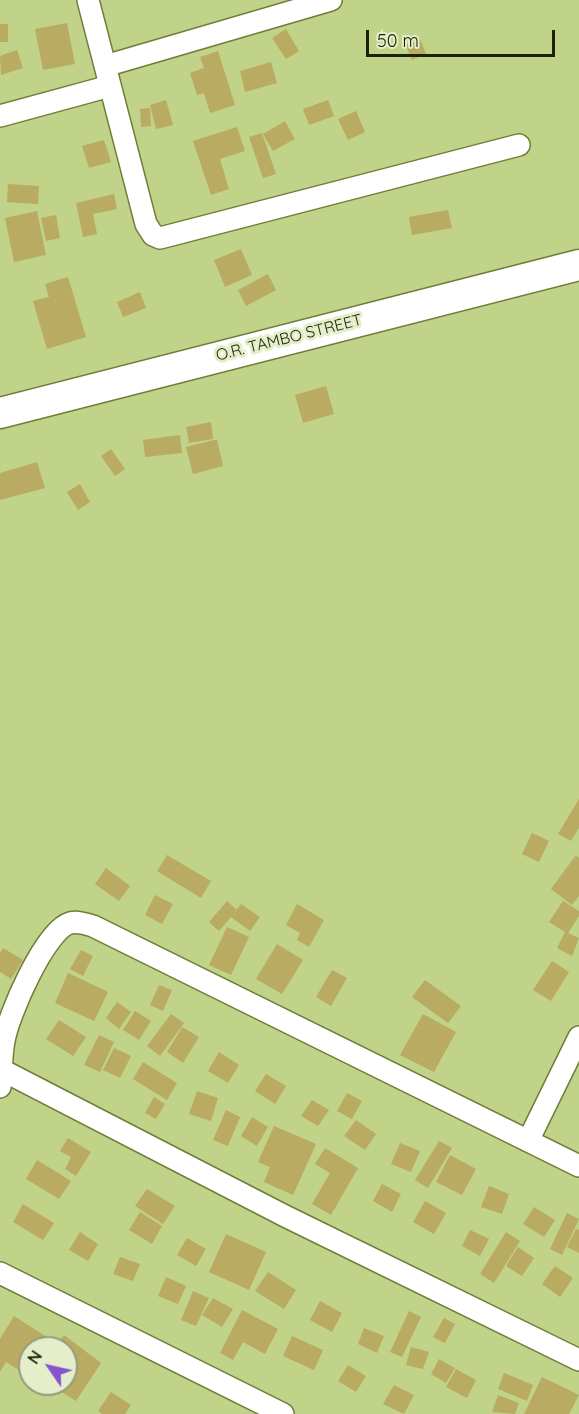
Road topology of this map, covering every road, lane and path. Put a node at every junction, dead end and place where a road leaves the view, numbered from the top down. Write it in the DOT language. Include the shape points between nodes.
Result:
graph roads {
  1 [pos="88,0"];
  2 [pos="330,0"];
  3 [pos="105,66"];
  4 [pos="110,86"];
  5 [pos="0,116"];
  6 [pos="519,146"];
  7 [pos="579,265"];
  8 [pos="0,413"];
  9 [pos="579,1037"];
  10 [pos="1,1075"];
  11 [pos="528,1141"];
  12 [pos="579,1166"];
  13 [pos="0,1273"];
  14 [pos="579,1360"];
  15 [pos="283,1414"];
  1 -- 3 [label="street"];
  2 -- 3 [label="street"];
  3 -- 4 [label="street"];
  4 -- 5 [label="street"];
  4 -- 6 [label="street" via="146,224 153,235 167,238"];
  7 -- 8 [label="street, O.R. TAMBO STREET"];
  9 -- 11 [label="street"];
  10 -- 11 [label="street" via="10,1019 42,952 62,928 80,923"];
  10 -- 14 [label="street"];
  11 -- 12 [label="street"];
  13 -- 15 [label="street"];
}
